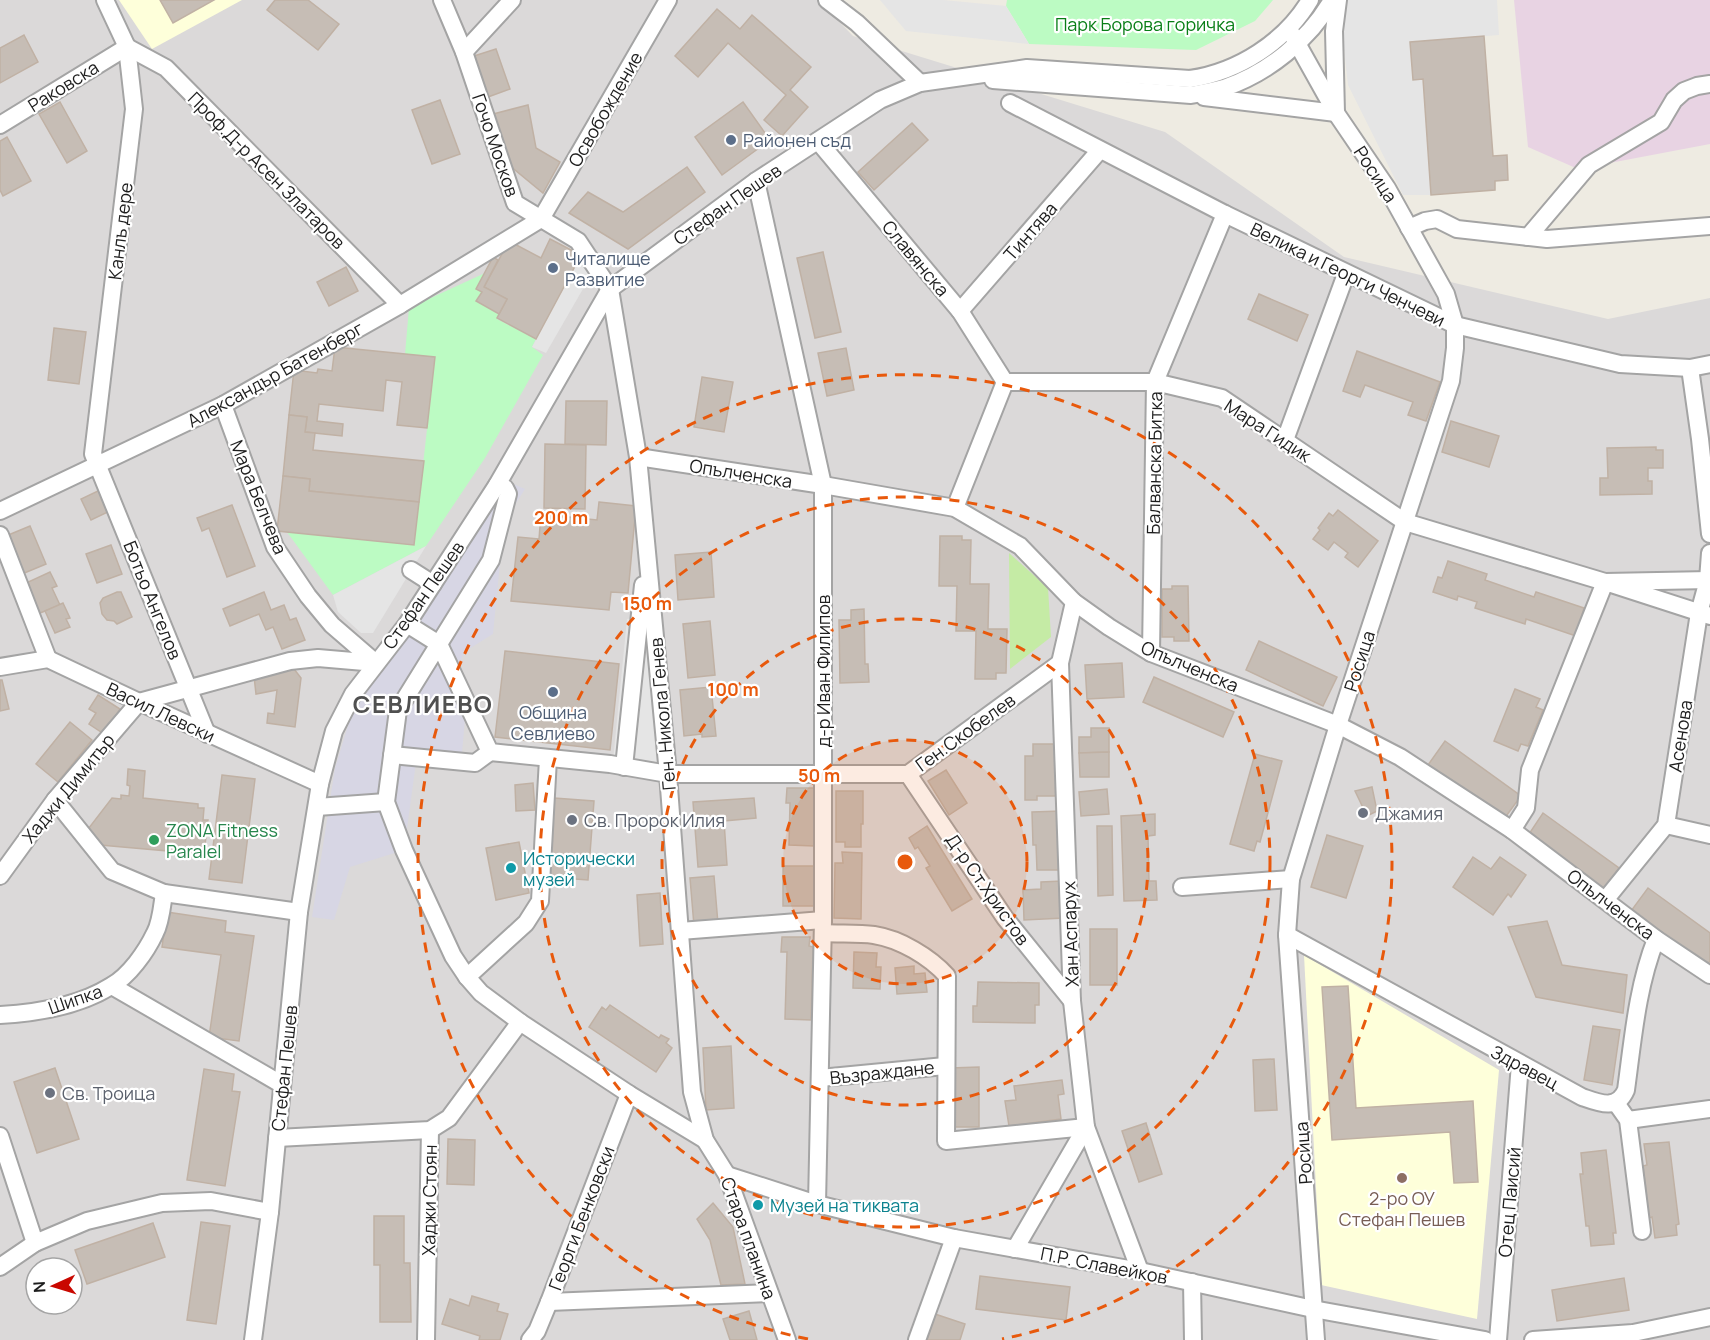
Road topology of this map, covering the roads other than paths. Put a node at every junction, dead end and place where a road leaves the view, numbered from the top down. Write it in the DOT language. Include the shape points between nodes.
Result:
graph roads {
  1 [pos="105,0"];
  2 [pos="442,0"];
  3 [pos="512,0"];
  4 [pos="668,0"];
  5 [pos="827,0"];
  6 [pos="1310,0"];
  7 [pos="1332,0"];
  8 [pos="1338,0"];
  9 [pos="1293,36"];
  10 [pos="127,48"];
  11 [pos="464,52"];
  12 [pos="965,77"];
  13 [pos="920,84"];
  14 [pos="1710,84"];
  15 [pos="1191,95"];
  16 [pos="1010,103"];
  17 [pos="1336,113"];
  18 [pos="0,125"];
  19 [pos="818,141"];
  20 [pos="1100,150"];
  21 [pos="756,181"];
  22 [pos="1225,214"];
  23 [pos="542,219"];
  24 [pos="1710,226"];
  25 [pos="1409,228"];
  26 [pos="1528,237"];
  27 [pos="1346,274"];
  28 [pos="610,289"];
  29 [pos="400,305"];
  30 [pos="960,311"];
  31 [pos="1455,325"];
  32 [pos="1710,364"];
  33 [pos="1690,368"];
  34 [pos="1005,382"];
  35 [pos="1155,382"];
  36 [pos="224,405"];
  37 [pos="1705,438"];
  38 [pos="1285,440"];
  39 [pos="638,457"];
  40 [pos="98,466"];
  41 [pos="497,485"];
  42 [pos="823,485"];
  43 [pos="955,508"];
  44 [pos="0,511"];
  45 [pos="1405,522"];
  46 [pos="1710,534"];
  47 [pos="0,535"];
  48 [pos="1710,553"];
  49 [pos="411,570"];
  50 [pos="649,577"];
  51 [pos="1709,580"];
  52 [pos="1605,582"];
  53 [pos="433,584"];
  54 [pos="1074,602"];
  55 [pos="1705,614"];
  56 [pos="407,624"];
  57 [pos="439,644"];
  58 [pos="1151,653"];
  59 [pos="48,659"];
  60 [pos="376,663"];
  61 [pos="1060,663"];
  62 [pos="0,667"];
  63 [pos="189,689"];
  64 [pos="138,702"];
  65 [pos="1338,725"];
  66 [pos="207,734"];
  67 [pos="490,752"];
  68 [pos="392,755"];
  69 [pos="548,759"];
  70 [pos="617,765"];
  71 [pos="668,774"];
  72 [pos="823,774"];
  73 [pos="908,774"];
  74 [pos="320,784"];
  75 [pos="55,800"];
  76 [pos="386,802"];
  77 [pos="317,807"];
  78 [pos="1666,825"];
  79 [pos="1512,830"];
  80 [pos="1710,835"];
  81 [pos="0,876"];
  82 [pos="1291,879"];
  83 [pos="1182,887"];
  84 [pos="164,893"];
  85 [pos="1606,899"];
  86 [pos="299,912"];
  87 [pos="823,927"];
  88 [pos="680,931"];
  89 [pos="1287,935"];
  90 [pos="1656,939"];
  91 [pos="1710,975"];
  92 [pos="467,977"];
  93 [pos="112,986"];
  94 [pos="1072,1001"];
  95 [pos="0,1015"];
  96 [pos="520,1022"];
  97 [pos="1520,1064"];
  98 [pos="945,1066"];
  99 [pos="820,1078"];
  100 [pos="281,1084"];
  101 [pos="629,1094"];
  102 [pos="1616,1103"];
  103 [pos="1710,1109"];
  104 [pos="1628,1120"];
  105 [pos="1086,1127"];
  106 [pos="430,1130"];
  107 [pos="0,1136"];
  108 [pos="277,1138"];
  109 [pos="705,1140"];
  110 [pos="727,1175"];
  111 [pos="7,1181"];
  112 [pos="817,1204"];
  113 [pos="270,1212"];
  114 [pos="1642,1231"];
  115 [pos="954,1238"];
  116 [pos="35,1243"];
  117 [pos="1015,1249"];
  118 [pos="0,1267"];
  119 [pos="1140,1271"];
  120 [pos="1192,1282"];
  121 [pos="769,1293"];
  122 [pos="549,1302"];
  123 [pos="1313,1309"];
  124 [pos="1710,1317"];
  125 [pos="1633,1337"];
  126 [pos="258,1339"];
  127 [pos="426,1340"];
  128 [pos="530,1340"];
  129 [pos="787,1340"];
  130 [pos="917,1340"];
  131 [pos="1193,1340"];
  132 [pos="1316,1340"];
  133 [pos="1485,1340"];
  134 [pos="1498,1340"];
  135 [pos="1533,1340"];
  1 -- 10 [label="street, Канлъ дере"];
  2 -- 11 [label="street, Гочо Москов"];
  3 -- 11 [label="street"];
  4 -- 23 [label="street, Освобождение"];
  5 -- 13 [label="street" via="857,23"];
  6 -- 9 [label="street, Стефан Пешев"];
  7 -- 9 [label="street, Стефан Пешев" via="1323,16"];
  8 -- 17 [label="street" via="1334,32"];
  9 -- 12 [label="street, Стефан Пешев" via="1225,71 1190,79 1027,68"];
  9 -- 15 [label="street, Стефан Пешев" via="1266,67 1242,81"];
  9 -- 17 [label="street, Росица"];
  10 -- 18 [label="street, Раковска"];
  10 -- 29 [label="street, Проф.Д-р Асен Златаров" via="166,68"];
  10 -- 40 [label="street, Канлъ дере" via="134,109 93,454"];
  11 -- 23 [label="street, Гочо Москов" via="515,203"];
  12 -- 13 [label="street, Стефан Пешев"];
  12 -- 15 [label="street, Стефан Пешев"];
  13 -- 19 [label="street, Стефан Пешев" via="880,100"];
  14 -- 26 [label="street" via="1684,91 1661,122 1590,165"];
  15 -- 17 [label="street"];
  16 -- 20 [label="street, Велика и Георги Ченчеви"];
  17 -- 25 [label="street, Росица"];
  19 -- 21 [label="street, Стефан Пешев"];
  19 -- 30 [label="street, Славянска"];
  20 -- 22 [label="street, Велика и Георги Ченчеви"];
  20 -- 30 [label="street, Тинтява"];
  21 -- 28 [label="street, Стефан Пешев"];
  21 -- 42 [label="street, д-р Иван Филипов"];
  22 -- 27 [label="street, Велика и Георги Ченчеви"];
  22 -- 35 [label="street, Балванска Битка"];
  23 -- 28 [label="street, Гочо Москов" via="578,241"];
  23 -- 29 [label="street, Александър Батенберг"];
  24 -- 26 [label="street" via="1547,239"];
  25 -- 26 [label="street" via="1437,219 1457,228"];
  25 -- 31 [label="street, Росица" via="1446,294"];
  27 -- 31 [label="street, Велика и Георги Ченчеви"];
  27 -- 38 [label="street"];
  28 -- 39 [label="street, Ген. Никола Генев"];
  28 -- 41 [label="street, Стефан Пешев"];
  29 -- 36 [label="street, Александър Батенберг"];
  30 -- 34 [label="street, Славянска"];
  31 -- 33 [label="street, Велика и Георги Ченчеви" via="1620,364"];
  31 -- 45 [label="street, Росица" via="1451,381"];
  32 -- 33 [label="street, Велика и Георги Ченчеви"];
  33 -- 37 [label="street"];
  34 -- 35 [label="street, Мара Гидик"];
  34 -- 43 [label="street"];
  35 -- 38 [label="street, Мара Гидик" via="1222,399"];
  35 -- 58 [label="street, Балванска Битка"];
  36 -- 40 [label="street, Александър Батенберг"];
  36 -- 60 [label="street, Мара Белчева" via="275,547 332,625"];
  37 -- 46 [label="street"];
  38 -- 45 [label="street, Мара Гидик"];
  39 -- 42 [label="street, Опълченска"];
  39 -- 50 [label="street, Ген. Никола Генев"];
  40 -- 44 [label="street, Александър Батенберг"];
  40 -- 63 [label="street, Ботьо Ангелов"];
  41 -- 53 [label="street, Стефан Пешев"];
  41 -- 57 [label="street" via="508,494 491,560"];
  42 -- 43 [label="street, Опълченска"];
  42 -- 72 [label="street, д-р Иван Филипов"];
  43 -- 54 [label="street, Опълченска" via="1020,546"];
  45 -- 52 [label="street, Мара Гидик"];
  45 -- 65 [label="street, Росица"];
  47 -- 59 [label="street"];
  48 -- 51 [label="street, Асенова"];
  49 -- 53 [label="street"];
  50 -- 70 [label="street" via="642,587"];
  50 -- 71 [label="street, Ген. Никола Генев"];
  51 -- 52 [label="street, Мара Гидик"];
  51 -- 55 [label="street, Асенова"];
  52 -- 55 [label="street, Мара Гидик"];
  52 -- 79 [label="street" via="1530,770 1526,808"];
  53 -- 56 [label="street, Стефан Пешев"];
  54 -- 58 [label="street, Опълченска"];
  54 -- 61 [label="street, Хан Аспарух"];
  55 -- 78 [label="street, Асенова"];
  56 -- 57 [label="street"];
  56 -- 60 [label="street, Стефан Пешев"];
  57 -- 67 [label="street"];
  57 -- 68 [label="street" via="398,710"];
  58 -- 65 [label="street, Опълченска"];
  59 -- 62 [label="street"];
  59 -- 64 [label="street, Васил Левски"];
  60 -- 63 [label="street" via="318,658 290,661"];
  60 -- 74 [label="street, Стефан Пешев" via="353,694 334,731"];
  61 -- 73 [label="street, Ген.Скобелев"];
  61 -- 94 [label="street, Хан Аспарух"];
  63 -- 64 [label="street"];
  63 -- 66 [label="street, Ботьо Ангелов"];
  64 -- 66 [label="street, Васил Левски"];
  64 -- 75 [label="street, Хаджи Димитър"];
  65 -- 79 [label="street, Опълченска" via="1401,757"];
  65 -- 82 [label="street, Росица"];
  66 -- 74 [label="street, Васил Левски"];
  67 -- 68 [label="street" via="475,763"];
  67 -- 69 [label="street, Ген.Скобелев"];
  68 -- 76 [label="street"];
  69 -- 70 [label="street, Ген.Скобелев"];
  69 -- 92 [label="street" via="540,901 526,923"];
  70 -- 71 [label="street, Ген.Скобелев"];
  71 -- 72 [label="street, Ген.Скобелев"];
  71 -- 88 [label="street, Ген. Никола Генев"];
  72 -- 73 [label="street, Ген.Скобелев"];
  72 -- 87 [label="street, д-р Иван Филипов"];
  73 -- 94 [label="street, Д-р Ст.Христов" via="1005,918"];
  74 -- 77 [label="street, Стефан Пешев"];
  75 -- 81 [label="street, Хаджи Димитър"];
  75 -- 84 [label="street" via="112,871"];
  76 -- 77 [label="street"];
  76 -- 92 [label="street" via="438,924"];
  77 -- 86 [label="street, Стефан Пешев"];
  78 -- 80 [label="street"];
  78 -- 85 [label="street"];
  79 -- 85 [label="street, Опълченска"];
  82 -- 83 [label="street"];
  82 -- 89 [label="street, Росица"];
  84 -- 86 [label="street"];
  84 -- 93 [label="street, Шипка" via="156,932 127,973"];
  85 -- 90 [label="street, Опълченска"];
  86 -- 100 [label="street, Стефан Пешев"];
  87 -- 88 [label="street"];
  87 -- 98 [label="street" via="892,941 937,965 947,976"];
  87 -- 99 [label="street, д-р Иван Филипов"];
  88 -- 109 [label="street, Ген. Никола Генев" via="692,1092"];
  89 -- 97 [label="street, Здравец"];
  89 -- 123 [label="street, Росица"];
  90 -- 91 [label="street, Опълченска"];
  90 -- 102 [label="street" via="1639,998 1626,1090"];
  92 -- 96 [label="street" via="481,993"];
  93 -- 95 [label="street, Шипка" via="53,1009"];
  93 -- 100 [label="street"];
  94 -- 105 [label="street, Хан Аспарух"];
  96 -- 101 [label="street"];
  96 -- 106 [label="street, Хаджи Стоян" via="449,1118"];
  97 -- 102 [label="street, Здравец" via="1582,1097"];
  97 -- 134 [label="street, Отец Паисий"];
  98 -- 99 [label="street, Възраждане"];
  98 -- 105 [label="street" via="946,1141"];
  99 -- 112 [label="street, д-р Иван Филипов"];
  100 -- 108 [label="street, Стефан Пешев"];
  101 -- 109 [label="street"];
  101 -- 122 [label="street, Георги Бенковски"];
  102 -- 104 [label="street"];
  103 -- 104 [label="street"];
  104 -- 114 [label="street"];
  105 -- 117 [label="street"];
  105 -- 119 [label="street, Хан Аспарух"];
  106 -- 108 [label="street"];
  106 -- 127 [label="street, Хаджи Стоян"];
  107 -- 111 [label="street"];
  108 -- 113 [label="street, Стефан Пешев"];
  109 -- 110 [label="street, Стара планина"];
  110 -- 112 [label="street, П.Р. Славейков"];
  110 -- 121 [label="street, Стара планина"];
  111 -- 116 [label="street"];
  112 -- 115 [label="street, П.Р. Славейков"];
  113 -- 116 [label="street" via="211,1201 162,1203 87,1221"];
  113 -- 126 [label="street, Стефан Пешев"];
  115 -- 117 [label="street, П.Р. Славейков"];
  115 -- 130 [label="street"];
  116 -- 118 [label="street"];
  117 -- 119 [label="street, П.Р. Славейков"];
  119 -- 120 [label="street, П.Р. Славейков"];
  120 -- 123 [label="street, П.Р. Славейков"];
  120 -- 131 [label="street"];
  121 -- 122 [label="street"];
  121 -- 129 [label="street, Стара планина"];
  122 -- 128 [label="street, Георги Бенковски"];
  123 -- 132 [label="street, Росица"];
  123 -- 133 [label="street, П.Р. Славейков"];
  124 -- 125 [label="street"];
  125 -- 135 [label="street"];
}
